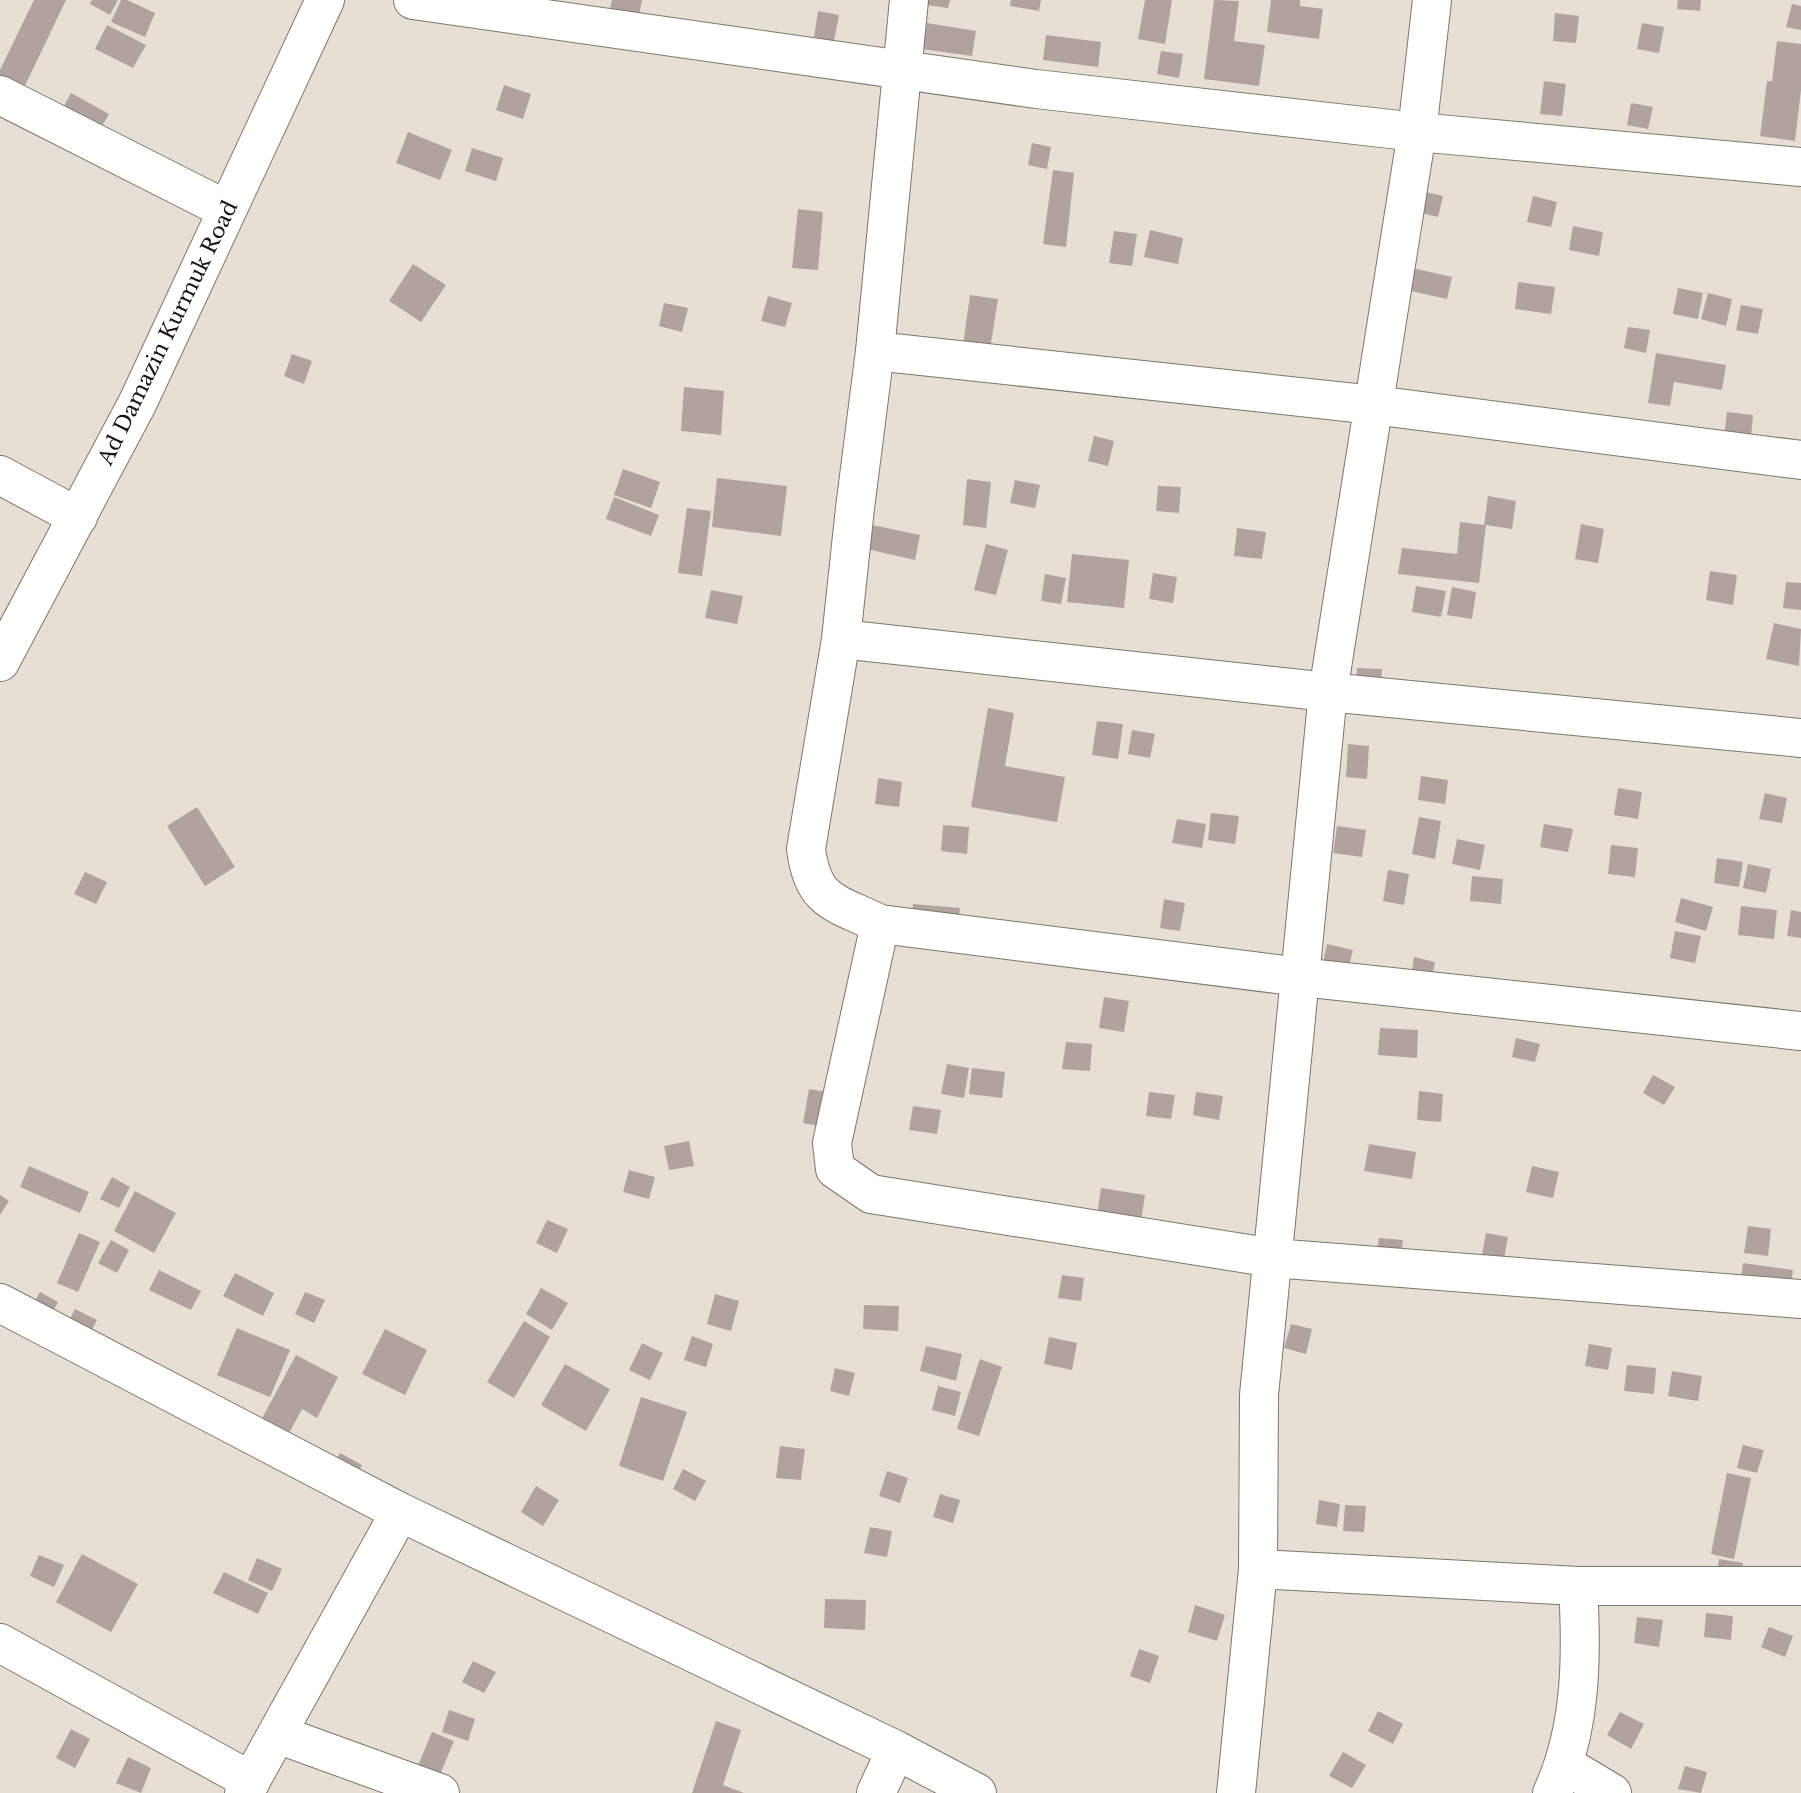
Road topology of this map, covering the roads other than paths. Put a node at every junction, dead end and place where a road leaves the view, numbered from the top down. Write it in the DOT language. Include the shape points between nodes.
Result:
graph roads {
  1 [pos="325,0"];
  2 [pos="413,0"];
  3 [pos="909,0"];
  4 [pos="1432,0"];
  5 [pos="901,69"];
  6 [pos="0,94"];
  7 [pos="1417,132"];
  8 [pos="1801,167"];
  9 [pos="227,210"];
  10 [pos="875,351"];
  11 [pos="1374,405"];
  12 [pos="1801,460"];
  13 [pos="0,475"];
  14 [pos="78,517"];
  15 [pos="841,639"];
  16 [pos="0,662"];
  17 [pos="1328,692"];
  18 [pos="1801,738"];
  19 [pos="880,924"];
  20 [pos="1300,977"];
  21 [pos="1801,1031"];
  22 [pos="1273,1258"];
  23 [pos="1801,1299"];
  24 [pos="0,1303"];
  25 [pos="400,1512"];
  26 [pos="1258,1569"];
  27 [pos="1801,1586"];
  28 [pos="1578,1587"];
  29 [pos="0,1643"];
  30 [pos="277,1734"];
  31 [pos="896,1750"];
  32 [pos="1558,1779"];
  33 [pos="248,1787"];
  34 [pos="440,1793"];
  35 [pos="876,1793"];
  36 [pos="977,1793"];
  37 [pos="1236,1793"];
  38 [pos="1612,1793"];
  1 -- 9 [label="main road, Ad Damazin Kurmuk Road"];
  2 -- 5 [label="main road"];
  3 -- 5 [label="main road"];
  4 -- 7 [label="main road"];
  5 -- 7 [label="main road"];
  5 -- 10 [label="main road"];
  6 -- 9 [label="main road"];
  7 -- 8 [label="main road"];
  7 -- 11 [label="main road"];
  9 -- 14 [label="main road, Ad Damazin Kurmuk Road" via="138,402"];
  10 -- 11 [label="main road"];
  10 -- 15 [label="main road"];
  11 -- 12 [label="main road"];
  11 -- 17 [label="main road"];
  13 -- 14 [label="main road"];
  14 -- 16 [label="main road, Ad Damazin Kurmuk Road"];
  15 -- 17 [label="main road"];
  15 -- 19 [label="main road" via="806,849 809,873 821,895"];
  17 -- 18 [label="main road"];
  17 -- 20 [label="main road"];
  19 -- 20 [label="main road"];
  19 -- 22 [label="main road" via="832,1143 835,1170 871,1194"];
  20 -- 21 [label="main road"];
  20 -- 22 [label="main road"];
  22 -- 23 [label="main road"];
  22 -- 26 [label="main road" via="1259,1395"];
  24 -- 25 [label="main road"];
  25 -- 30 [label="main road"];
  25 -- 31 [label="main road"];
  26 -- 28 [label="main road"];
  26 -- 37 [label="main road"];
  27 -- 28 [label="main road"];
  28 -- 32 [label="main road" via="1581,1652"];
  29 -- 33 [label="main road"];
  30 -- 33 [label="main road"];
  30 -- 34 [label="main road"];
  31 -- 35 [label="main road"];
  31 -- 36 [label="main road"];
  32 -- 38 [label="main road"];
}
